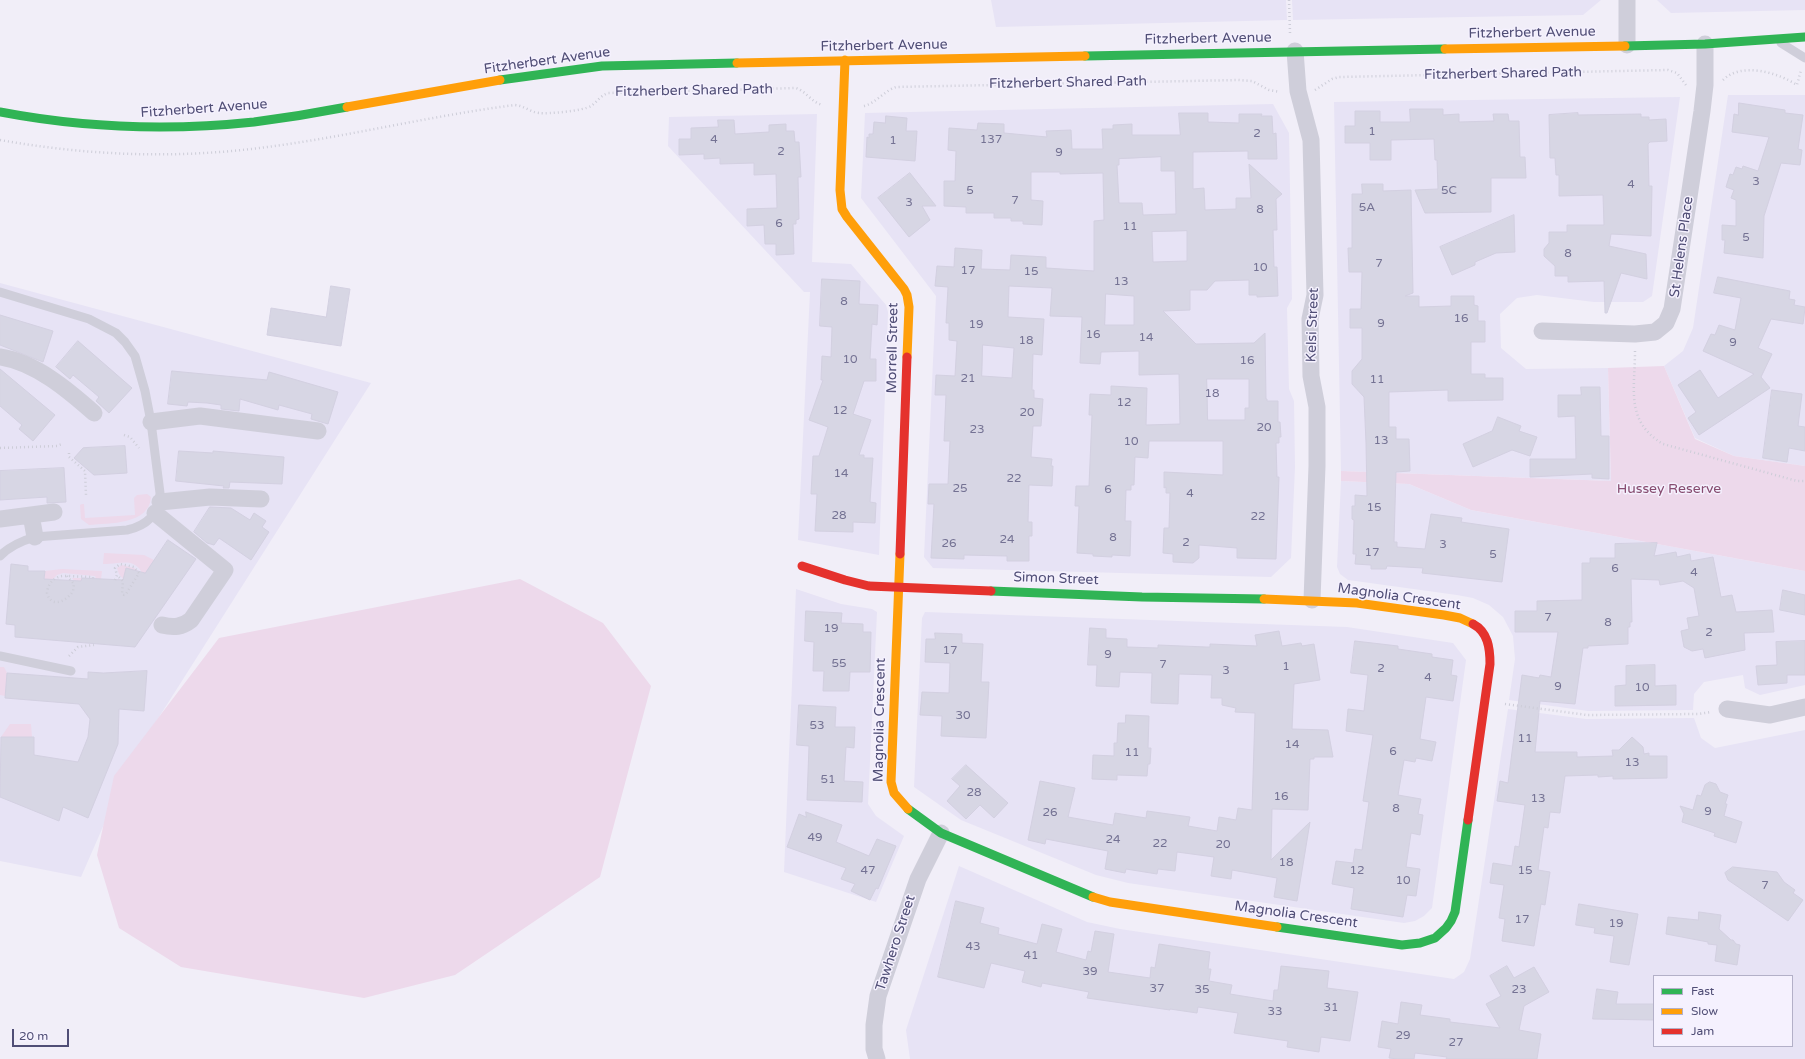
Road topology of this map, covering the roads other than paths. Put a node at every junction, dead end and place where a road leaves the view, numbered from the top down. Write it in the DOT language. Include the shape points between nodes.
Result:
graph roads {
  1 [pos="1626,0"];
  2 [pos="1805,37"];
  3 [pos="1774,39"];
  4 [pos="1705,44"];
  5 [pos="1627,45"];
  6 [pos="1293,51"];
  7 [pos="1805,58"];
  8 [pos="845,60"];
  9 [pos="0,112"];
  10 [pos="0,292"];
  11 [pos="1542,331"];
  12 [pos="0,357"];
  13 [pos="94,413"];
  14 [pos="151,422"];
  15 [pos="318,431"];
  16 [pos="261,499"];
  17 [pos="158,508"];
  18 [pos="54,512"];
  19 [pos="31,515"];
  20 [pos="0,519"];
  21 [pos="35,537"];
  22 [pos="0,556"];
  23 [pos="802,566"];
  24 [pos="897,587"];
  25 [pos="1312,600"];
  26 [pos="162,625"];
  27 [pos="0,656"];
  28 [pos="67,670"];
  29 [pos="1805,707"];
  30 [pos="1727,709"];
  31 [pos="941,833"];
  32 [pos="877,1059"];
  1 -- 5 [label="street"];
  2 -- 3 [label="street, Fitzherbert Avenue"];
  3 -- 4 [label="street, Fitzherbert Avenue"];
  3 -- 7 [label="lane"];
  4 -- 5 [label="street, Fitzherbert Avenue"];
  4 -- 11 [label="street, St Helens Place" via="1702,111 1672,309 1666,323 1655,332 1635,334"];
  5 -- 6 [label="street, Fitzherbert Avenue"];
  6 -- 8 [label="street, Fitzherbert Avenue"];
  6 -- 25 [label="street, Kelsi Street" via="1298,91 1311,140 1315,295 1310,326 1311,376 1317,407 1318,466"];
  8 -- 9 [label="street, Fitzherbert Avenue" via="602,66 572,69 241,123 114,127 39,120"];
  8 -- 24 [label="street, Morrell Street" via="840,190 842,209 904,289 909,301"];
  10 -- 14 [label="lane" via="89,319 116,333 134,356 141,374"];
  12 -- 13 [label="street" via="52,379"];
  14 -- 15 [label="street" via="200,416"];
  14 -- 17 [label="lane" via="160,489"];
  16 -- 17 [label="street" via="210,497"];
  17 -- 21 [label="lane" via="143,525 127,530"];
  17 -- 26 [label="street" via="225,570 191,620 177,627"];
  18 -- 19 [label="street"];
  19 -- 20 [label="street"];
  19 -- 21 [label="street"];
  21 -- 22 [label="lane" via="8,548"];
  23 -- 24 [label="street, Simon Street" via="861,584"];
  24 -- 25 [label="street, Simon Street" via="1178,598"];
  24 -- 31 [label="street, Magnolia Crescent" via="891,782 899,800"];
  25 -- 31 [label="street, Magnolia Crescent" via="1349,602 1462,619 1476,625 1490,647 1490,664 1455,912 1451,923 1442,934 1432,940 1402,945 1110,902"];
  27 -- 28 [label="lane"];
  29 -- 30 [label="street" via="1770,715"];
  31 -- 32 [label="street, Tawhero Street" via="918,879 878,996 874,1025 874,1049"];
}
